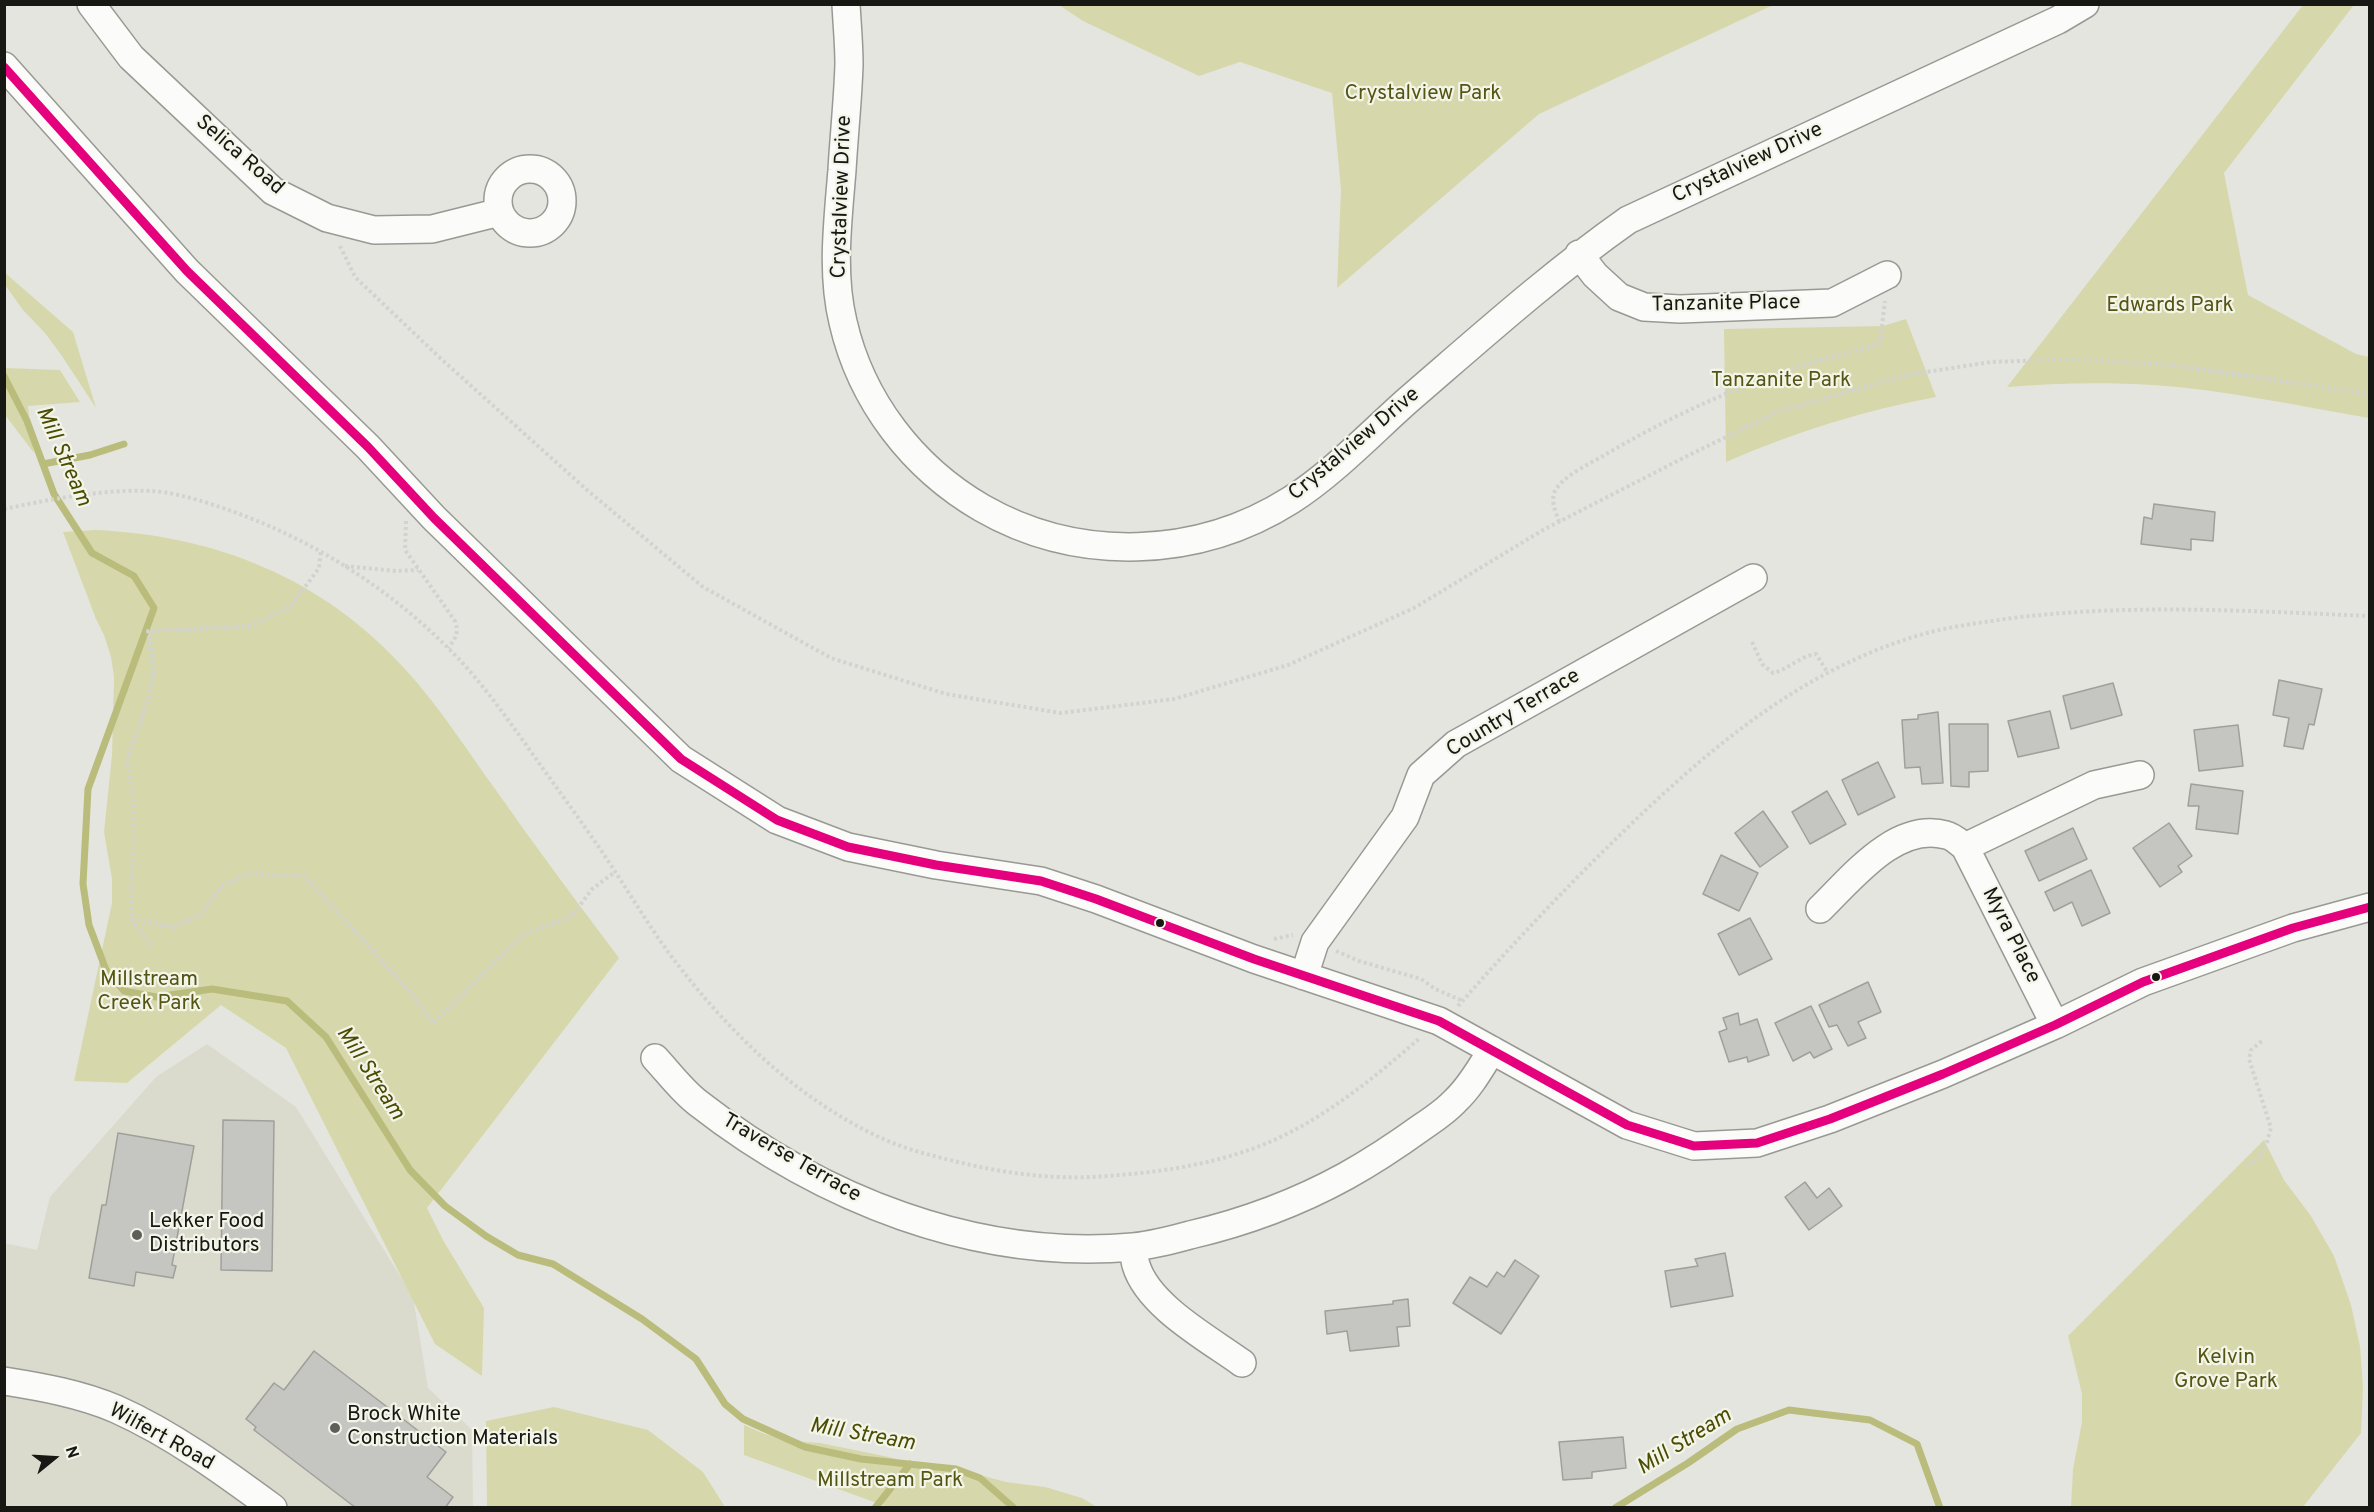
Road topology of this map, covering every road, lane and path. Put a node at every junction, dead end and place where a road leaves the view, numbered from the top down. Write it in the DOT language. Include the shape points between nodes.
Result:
graph roads {
  1 [pos="91,4"];
  2 [pos="846,4"];
  3 [pos="2085,4"];
  4 [pos="4,66"];
  5 [pos="500,212"];
  6 [pos="1579,255"];
  7 [pos="1887,275"];
  8 [pos="2028,361"];
  9 [pos="2370,394"];
  10 [pos="4,509"];
  11 [pos="1559,522"];
  12 [pos="321,550"];
  13 [pos="344,566"];
  14 [pos="419,570"];
  15 [pos="1753,578"];
  16 [pos="2370,616"];
  17 [pos="1752,642"];
  18 [pos="1828,673"];
  19 [pos="2140,775"];
  20 [pos="1965,847"];
  21 [pos="615,872"];
  22 [pos="2370,907"];
  23 [pos="1820,909"];
  24 [pos="131,919"];
  25 [pos="151,945"];
  26 [pos="1330,949"];
  27 [pos="1304,976"];
  28 [pos="1462,1001"];
  29 [pos="1452,1012"];
  30 [pos="2055,1025"];
  31 [pos="1424,1034"];
  32 [pos="2263,1040"];
  33 [pos="1492,1050"];
  34 [pos="655,1058"];
  35 [pos="2248,1165"];
  36 [pos="1134,1246"];
  37 [pos="1242,1363"];
  38 [pos="4,1381"];
  39 [pos="239,1497"];
  40 [pos="273,1508"];
  1 -- 5 [label="street, Selica Road" via="131,57 273,191 327,218 374,230 432,229"];
  2 -- 6 [label="street, Crystalview Drive" via="849,64 836,257 842,322 864,383 892,429 926,467 959,494 1007,522 1060,540 1107,547 1165,546 1205,538 1252,521 1293,499 1329,470"];
  3 -- 6 [label="street, Crystalview Drive" via="1628,220"];
  4 -- 27 [label="street" via="187,271 681,759 777,820 848,847 1041,881"];
  6 -- 7 [label="street, Tanzanite Place" via="1619,297 1644,307 1832,303"];
  7 -- 11 [label="path" via="1880,342 1746,386 1648,429 1571,475 1555,491 1553,504"];
  8 -- 9 [label="path" via="2077,359 2172,365"];
  10 -- 12 [label="path" via="103,493 148,491 237,514"];
  12 -- 13 [label="path"];
  12 -- 24 [label="path" via="319,567 291,606 251,626 148,631 154,670 148,701 127,758 134,805"];
  13 -- 14 [label="path"];
  13 -- 21 [label="path" via="428,630 468,669"];
  15 -- 27 [label="street, Country Terrace" via="1456,744 1438,759 1421,775 1405,818 1315,942"];
  16 -- 18 [label="path" via="2129,609 2059,613 1928,633"];
  17 -- 18 [label="path" via="1762,664 1773,673 1816,654"];
  18 -- 28 [label="path" via="1739,728 1677,780 1587,867"];
  19 -- 20 [label="street" via="2094,785"];
  20 -- 23 [label="street" via="1947,835 1917,834 1887,846"];
  20 -- 30 [label="street, Myra Place"];
  21 -- 24 [label="path" via="592,889 572,916 523,935 433,1023 413,995 304,876 249,874 223,885 201,914 174,927"];
  21 -- 31 [label="path" via="699,992 790,1082 882,1139 916,1152 1000,1172 1057,1177 1118,1175 1197,1164 1247,1151 1342,1101"];
  22 -- 30 [label="street" via="2293,928 2143,982"];
  24 -- 25 [label="path"];
  26 -- 28 [label="path" via="1421,979"];
  27 -- 33 [label="street" via="1440,1021"];
  28 -- 29 [label="path"];
  30 -- 33 [label="street" via="1830,1119 1757,1143 1694,1146 1627,1125"];
  32 -- 35 [label="path" via="2251,1050 2249,1059 2271,1128 2257,1160"];
  33 -- 36 [label="street, Traverse Terrace" via="1456,1101 1384,1154 1329,1185 1272,1212 1220,1228"];
  34 -- 36 [label="street, Traverse Terrace" via="696,1102 765,1149 863,1203 914,1222 980,1239 1046,1246"];
  36 -- 37 [label="street" via="1136,1265 1150,1292"];
  38 -- 39 [label="street, Wilfert Road" via="68,1393 116,1409 168,1437"];
  39 -- 40 [label="street, Wilfert Road"];
}
